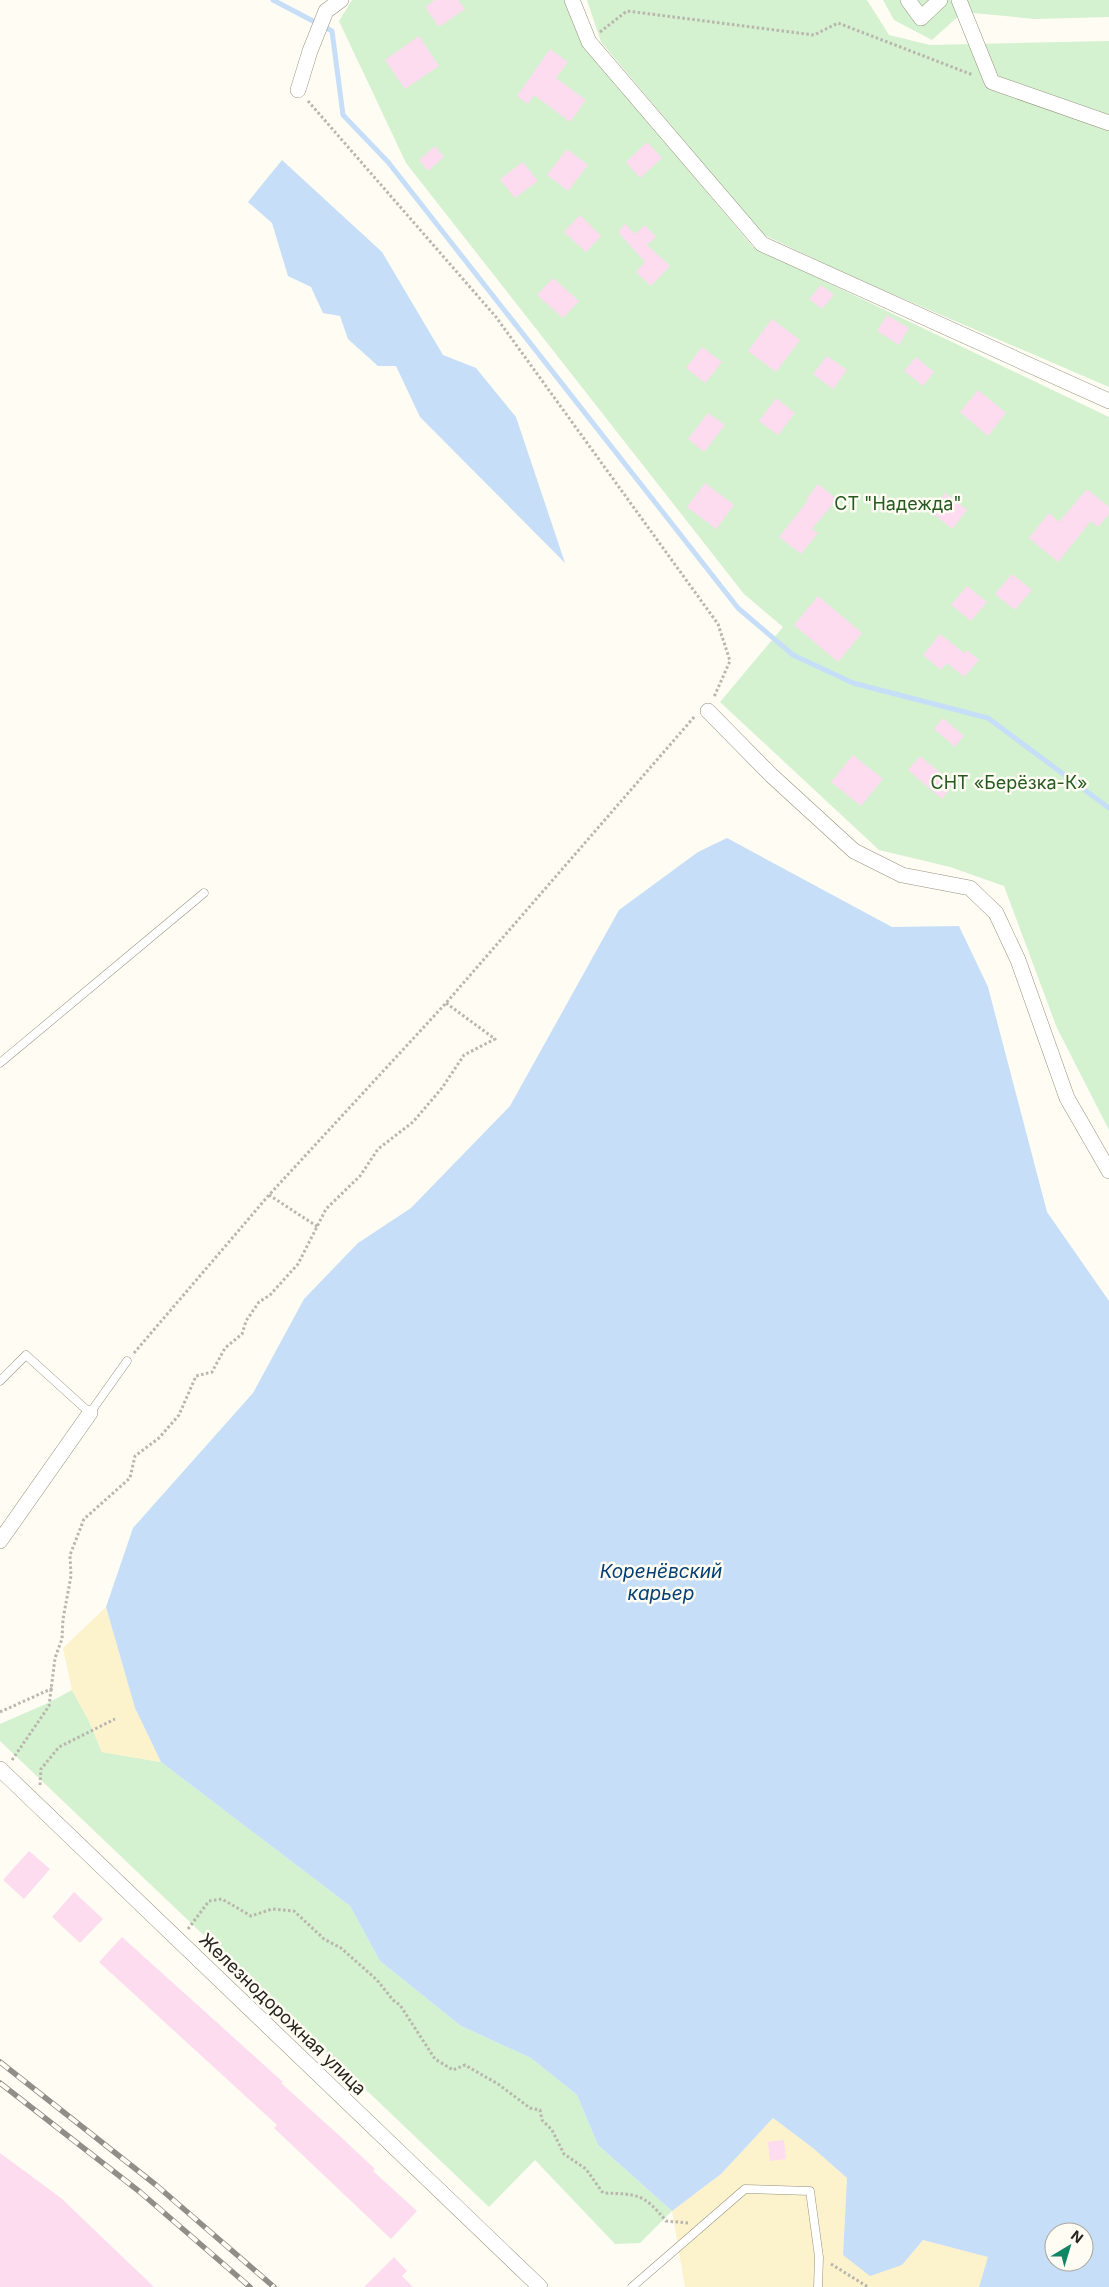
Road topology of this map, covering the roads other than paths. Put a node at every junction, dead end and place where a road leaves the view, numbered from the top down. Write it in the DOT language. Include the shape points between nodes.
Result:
graph roads {
  1 [pos="341,0"];
  2 [pos="572,0"];
  3 [pos="908,0"];
  4 [pos="940,0"];
  5 [pos="959,0"];
  6 [pos="298,90"];
  7 [pos="1109,123"];
  8 [pos="1109,401"];
  9 [pos="708,711"];
  10 [pos="204,893"];
  11 [pos="0,1063"];
  12 [pos="1109,1171"];
  13 [pos="127,1361"];
  14 [pos="0,1380"];
  15 [pos="90,1413"];
  16 [pos="0,1541"];
  17 [pos="5,1766"];
  18 [pos="540,2287"];
  19 [pos="632,2287"];
  20 [pos="818,2287"];
  1 -- 6 [label="street" via="326,11"];
  2 -- 8 [label="street" via="589,42 762,244"];
  3 -- 4 [label="street" via="921,18"];
  5 -- 7 [label="street" via="992,82"];
  9 -- 12 [label="street" via="854,852 902,875 970,888 996,913 1018,960 1067,1098"];
  10 -- 11 [label="lane"];
  13 -- 15 [label="lane"];
  14 -- 15 [label="lane" via="26,1355"];
  15 -- 16 [label="street"];
  17 -- 18 [label="street, Железнодорожная улица"];
  19 -- 20 [label="lane" via="745,2189 810,2191 820,2258"];
}
